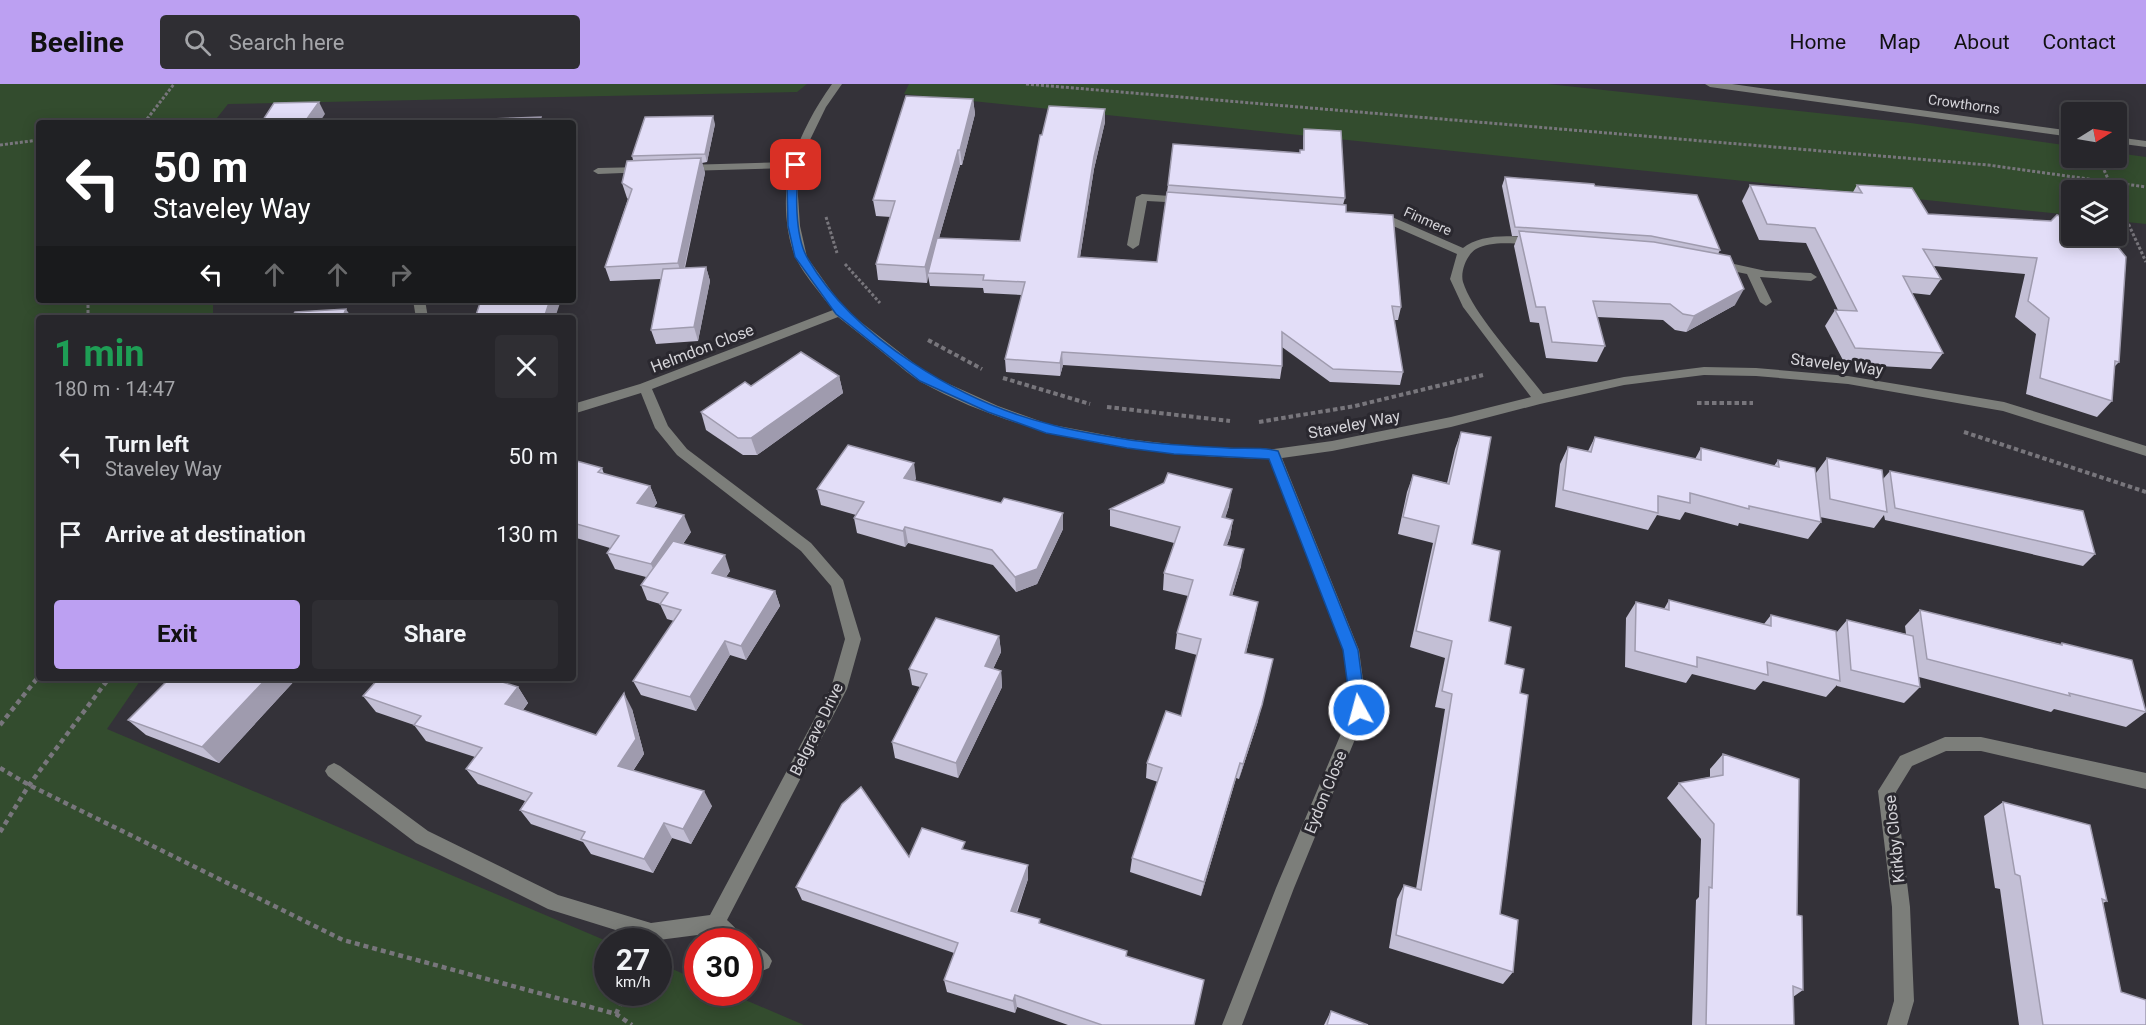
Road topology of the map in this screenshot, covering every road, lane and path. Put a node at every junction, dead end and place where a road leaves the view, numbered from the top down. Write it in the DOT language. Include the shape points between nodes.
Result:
graph roads {
  1 [pos="174,84"];
  2 [pos="837,84"];
  3 [pos="1026,84"];
  4 [pos="1710,84"];
  5 [pos="146,120"];
  6 [pos="2061,132"];
  7 [pos="36,140"];
  8 [pos="2127,141"];
  9 [pos="2146,144"];
  10 [pos="0,145"];
  11 [pos="796,165"];
  12 [pos="598,171"];
  13 [pos="2095,180"];
  14 [pos="2127,184"];
  15 [pos="2146,187"];
  16 [pos="1201,201"];
  17 [pos="1366,214"];
  18 [pos="826,215"];
  19 [pos="2127,221"];
  20 [pos="1547,243"];
  21 [pos="1133,245"];
  22 [pos="1464,253"];
  23 [pos="1701,261"];
  24 [pos="2146,262"];
  25 [pos="1751,271"];
  26 [pos="1811,277"];
  27 [pos="1766,302"];
  28 [pos="884,308"];
  29 [pos="840,312"];
  30 [pos="918,335"];
  31 [pos="1516,367"];
  32 [pos="987,371"];
  33 [pos="996,376"];
  34 [pos="645,387"];
  35 [pos="1540,399"];
  36 [pos="1686,403"];
  37 [pos="1757,404"];
  38 [pos="576,408"];
  39 [pos="1240,422"];
  40 [pos="1252,423"];
  41 [pos="1962,431"];
  42 [pos="2146,452"];
  43 [pos="1274,454"];
  44 [pos="2146,492"];
  45 [pos="36,680"];
  46 [pos="107,681"];
  47 [pos="0,725"];
  48 [pos="0,768"];
  49 [pos="334,771"];
  50 [pos="2146,781"];
  51 [pos="28,785"];
  52 [pos="0,832"];
  53 [pos="716,924"];
  54 [pos="721,928"];
  55 [pos="619,1006"];
  56 [pos="616,1014"];
  57 [pos="632,1025"];
  58 [pos="1232,1025"];
  59 [pos="1897,1025"];
  1 -- 5 [label="path"];
  2 -- 11 [label="street, Staveley Way" via="821,107"];
  3 -- 13 [label="path" via="1988,165"];
  4 -- 6 [label="street, Crowthorns"];
  7 -- 10 [label="path"];
  8 -- 9 [label="street"];
  11 -- 12 [label="street"];
  11 -- 29 [label="street, Staveley Way" via="792,181 794,226 801,257"];
  14 -- 15 [label="path"];
  16 -- 21 [label="street" via="1142,197"];
  17 -- 22 [label="street, Finmere" via="1388,219"];
  18 -- 28 [label="path" via="838,256"];
  19 -- 24 [label="path"];
  20 -- 22 [label="street, Finmere" via="1475,244"];
  22 -- 31 [label="street, Finmere" via="1456,279 1467,304"];
  23 -- 25 [label="street"];
  25 -- 26 [label="street"];
  25 -- 27 [label="street"];
  29 -- 34 [label="street, Helmdon Close"];
  29 -- 43 [label="street, Staveley Way" via="924,378 1046,428 1185,451"];
  30 -- 32 [label="path"];
  31 -- 35 [label="street, Finmere"];
  31 -- 40 [label="path" via="1356,406"];
  33 -- 39 [label="path" via="1097,406"];
  34 -- 38 [label="street, Helmdon Close"];
  34 -- 53 [label="street, Belgrave Drive" via="662,428 682,452 806,547 838,584 853,639 839,689"];
  35 -- 42 [label="street, Staveley Way" via="1624,381 1704,371 1837,379 2004,406"];
  35 -- 43 [label="street, Staveley Way" via="1451,422"];
  36 -- 37 [label="path"];
  41 -- 44 [label="path"];
  43 -- 58 [label="street, Eydon Close" via="1351,650 1359,710"];
  45 -- 47 [label="path"];
  46 -- 51 [label="path"];
  48 -- 51 [label="path"];
  49 -- 53 [label="street" via="422,837 555,903 651,932"];
  50 -- 59 [label="street, Kirkby Close" via="1981,744 1945,744 1906,761 1887,791 1901,908 1904,1001"];
  51 -- 52 [label="path"];
  51 -- 56 [label="path" via="343,940"];
  53 -- 54 [label="street"];
  55 -- 56 [label="path"];
  56 -- 57 [label="path"];
}
